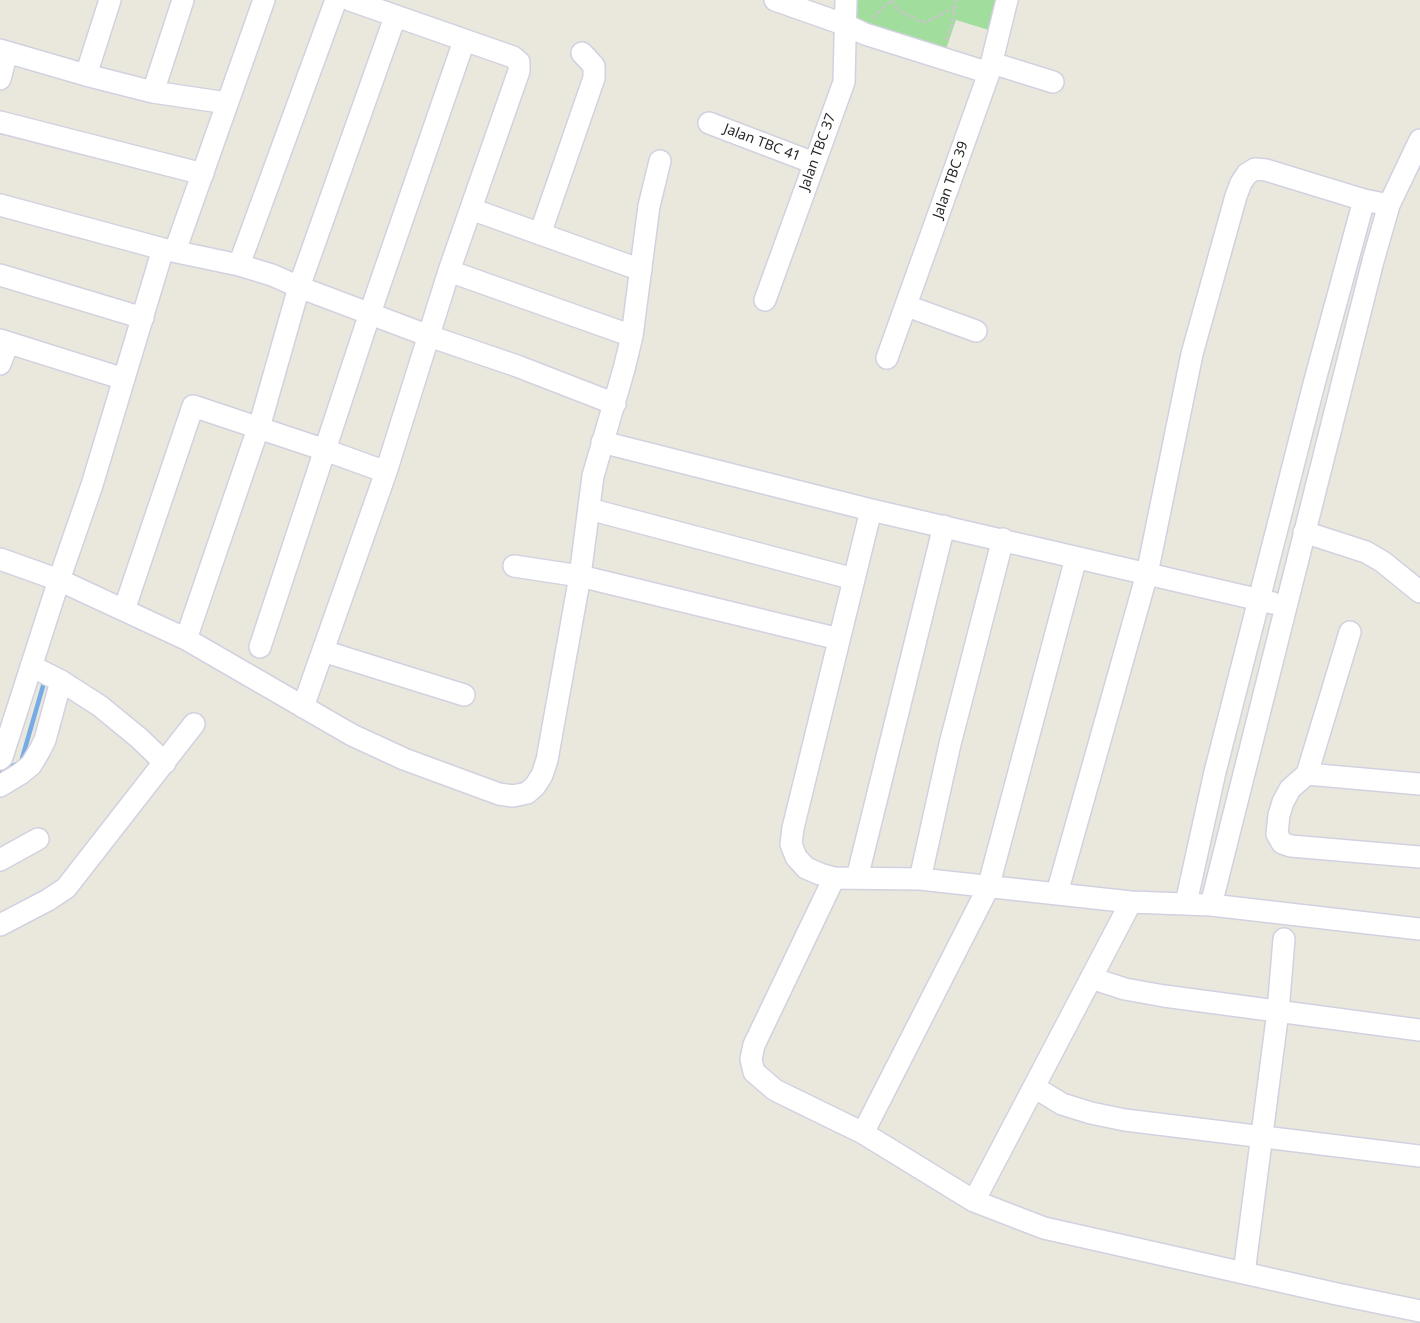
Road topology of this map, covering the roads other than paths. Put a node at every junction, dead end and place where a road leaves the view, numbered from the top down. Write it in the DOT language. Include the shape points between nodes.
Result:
graph roads {
  1 [pos="110,0"];
  2 [pos="183,0"];
  3 [pos="264,0"];
  4 [pos="336,0"];
  5 [pos="350,0"];
  6 [pos="775,0"];
  7 [pos="846,0"];
  8 [pos="1007,0"];
  9 [pos="395,17"];
  10 [pos="856,30"];
  11 [pos="464,41"];
  12 [pos="3,51"];
  13 [pos="582,53"];
  14 [pos="991,68"];
  15 [pos="86,75"];
  16 [pos="0,79"];
  17 [pos="1053,82"];
  18 [pos="153,92"];
  19 [pos="227,103"];
  20 [pos="0,122"];
  21 [pos="709,122"];
  22 [pos="1420,140"];
  23 [pos="660,161"];
  24 [pos="814,163"];
  25 [pos="203,174"];
  26 [pos="1364,200"];
  27 [pos="0,205"];
  28 [pos="1389,206"];
  29 [pos="471,208"];
  30 [pos="540,234"];
  31 [pos="169,250"];
  32 [pos="239,265"];
  33 [pos="641,270"];
  34 [pos="449,271"];
  35 [pos="0,274"];
  36 [pos="298,287"];
  37 [pos="765,300"];
  38 [pos="907,306"];
  39 [pos="370,313"];
  40 [pos="143,318"];
  41 [pos="976,331"];
  42 [pos="429,336"];
  43 [pos="632,336"];
  44 [pos="4,341"];
  45 [pos="887,358"];
  46 [pos="0,364"];
  47 [pos="124,379"];
  48 [pos="615,404"];
  49 [pos="258,427"];
  50 [pos="602,442"];
  51 [pos="325,450"];
  52 [pos="386,472"];
  53 [pos="589,509"];
  54 [pos="871,510"];
  55 [pos="944,526"];
  56 [pos="1304,532"];
  57 [pos="1003,539"];
  58 [pos="1076,558"];
  59 [pos="0,559"];
  60 [pos="514,566"];
  61 [pos="1147,574"];
  62 [pos="580,576"];
  63 [pos="854,579"];
  64 [pos="59,580"];
  65 [pos="1420,592"];
  66 [pos="1259,600"];
  67 [pos="1287,606"];
  68 [pos="124,610"];
  69 [pos="1350,632"];
  70 [pos="186,639"];
  71 [pos="839,639"];
  72 [pos="260,647"];
  73 [pos="323,651"];
  74 [pos="31,666"];
  75 [pos="61,680"];
  76 [pos="464,695"];
  77 [pos="303,707"];
  78 [pos="194,724"];
  79 [pos="0,759"];
  80 [pos="165,763"];
  81 [pos="1307,774"];
  82 [pos="1420,784"];
  83 [pos="0,786"];
  84 [pos="38,839"];
  85 [pos="1420,857"];
  86 [pos="0,860"];
  87 [pos="834,878"];
  88 [pos="858,878"];
  89 [pos="920,879"];
  90 [pos="988,888"];
  91 [pos="1057,893"];
  92 [pos="1131,902"];
  93 [pos="1186,903"];
  94 [pos="1211,905"];
  95 [pos="0,925"];
  96 [pos="1420,929"];
  97 [pos="1284,940"];
  98 [pos="1091,978"];
  99 [pos="1278,1012"];
  100 [pos="1420,1030"];
  101 [pos="1034,1087"];
  102 [pos="863,1133"];
  103 [pos="1261,1136"];
  104 [pos="1420,1156"];
  105 [pos="974,1201"];
  106 [pos="1244,1273"];
  107 [pos="1420,1311"];
  1 -- 15 [label="street"];
  2 -- 18 [label="street"];
  3 -- 19 [label="street"];
  4 -- 32 [label="street"];
  5 -- 9 [label="street"];
  6 -- 10 [label="street"];
  7 -- 10 [label="street, Jalan TBC 37"];
  8 -- 14 [label="street, Jalan TBC 39"];
  9 -- 11 [label="street"];
  9 -- 36 [label="street"];
  10 -- 14 [label="street" via="940,58"];
  10 -- 24 [label="street, Jalan TBC 37" via="844,82"];
  11 -- 29 [label="street" via="513,57 519,62 519,71"];
  11 -- 39 [label="street"];
  12 -- 15 [label="street"];
  12 -- 16 [label="street"];
  13 -- 30 [label="street" via="594,66 594,78"];
  14 -- 17 [label="street"];
  14 -- 38 [label="street, Jalan TBC 39"];
  15 -- 18 [label="street"];
  18 -- 19 [label="street"];
  19 -- 25 [label="street"];
  20 -- 25 [label="street"];
  21 -- 24 [label="street, Jalan TBC 41"];
  22 -- 28 [label="street"];
  23 -- 33 [label="street" via="649,206"];
  24 -- 37 [label="street, Jalan TBC 37"];
  25 -- 31 [label="street"];
  26 -- 28 [label="street"];
  26 -- 61 [label="street" via="1266,170 1247,174 1241,184 1192,354"];
  26 -- 66 [label="street"];
  27 -- 31 [label="street"];
  28 -- 56 [label="street"];
  29 -- 30 [label="street"];
  29 -- 34 [label="street"];
  30 -- 33 [label="street"];
  31 -- 32 [label="street"];
  31 -- 40 [label="street"];
  32 -- 36 [label="street"];
  33 -- 43 [label="street"];
  34 -- 42 [label="street"];
  34 -- 43 [label="street"];
  35 -- 40 [label="street"];
  36 -- 39 [label="street"];
  36 -- 49 [label="street"];
  38 -- 41 [label="street"];
  38 -- 45 [label="street, Jalan TBC 39"];
  39 -- 42 [label="street"];
  39 -- 51 [label="street"];
  40 -- 47 [label="street"];
  42 -- 48 [label="street"];
  42 -- 52 [label="street"];
  43 -- 48 [label="street"];
  44 -- 46 [label="street"];
  44 -- 47 [label="street"];
  47 -- 64 [label="street"];
  48 -- 50 [label="street"];
  49 -- 51 [label="street"];
  49 -- 68 [label="street" via="193,406"];
  49 -- 70 [label="street"];
  50 -- 53 [label="street"];
  50 -- 54 [label="street"];
  51 -- 52 [label="street"];
  51 -- 72 [label="street"];
  52 -- 73 [label="street"];
  53 -- 62 [label="street"];
  53 -- 63 [label="street"];
  54 -- 55 [label="street"];
  54 -- 63 [label="street"];
  55 -- 57 [label="street"];
  55 -- 88 [label="street"];
  56 -- 65 [label="street" via="1366,552"];
  56 -- 67 [label="street"];
  57 -- 58 [label="street"];
  57 -- 89 [label="street" via="950,744"];
  58 -- 61 [label="street"];
  58 -- 90 [label="street"];
  59 -- 64 [label="street"];
  60 -- 62 [label="street"];
  61 -- 66 [label="street"];
  61 -- 91 [label="street"];
  62 -- 71 [label="street"];
  62 -- 77 [label="street" via="547,760 539,780 527,793 499,794 404,759"];
  63 -- 71 [label="street"];
  64 -- 68 [label="street"];
  64 -- 74 [label="street"];
  66 -- 67 [label="street"];
  66 -- 93 [label="street"];
  67 -- 94 [label="street"];
  68 -- 70 [label="street"];
  69 -- 81 [label="street"];
  70 -- 77 [label="street"];
  71 -- 87 [label="street" via="793,828 792,844 796,857 806,868"];
  73 -- 76 [label="street"];
  73 -- 77 [label="street"];
  74 -- 75 [label="street"];
  74 -- 79 [label="street"];
  75 -- 80 [label="street" via="100,706"];
  75 -- 83 [label="street" via="40,750 31,765"];
  78 -- 80 [label="street"];
  80 -- 95 [label="street" via="66,888"];
  81 -- 82 [label="street"];
  81 -- 85 [label="street" via="1290,789 1283,802 1277,834 1282,843"];
  84 -- 86 [label="street"];
  87 -- 88 [label="street"];
  87 -- 102 [label="street" via="754,1045 751,1059 754,1072 775,1090"];
  88 -- 89 [label="street"];
  89 -- 90 [label="street"];
  90 -- 91 [label="street"];
  90 -- 102 [label="street"];
  91 -- 92 [label="street"];
  92 -- 93 [label="street"];
  92 -- 98 [label="street"];
  93 -- 94 [label="street"];
  94 -- 96 [label="street"];
  97 -- 99 [label="street"];
  98 -- 99 [label="street" via="1125,989"];
  98 -- 101 [label="street"];
  99 -- 100 [label="street"];
  99 -- 103 [label="street"];
  101 -- 103 [label="street" via="1062,1104 1091,1113"];
  101 -- 105 [label="street"];
  102 -- 105 [label="street"];
  103 -- 104 [label="street"];
  103 -- 106 [label="street"];
  105 -- 106 [label="street" via="1044,1228"];
  106 -- 107 [label="street"];
}
